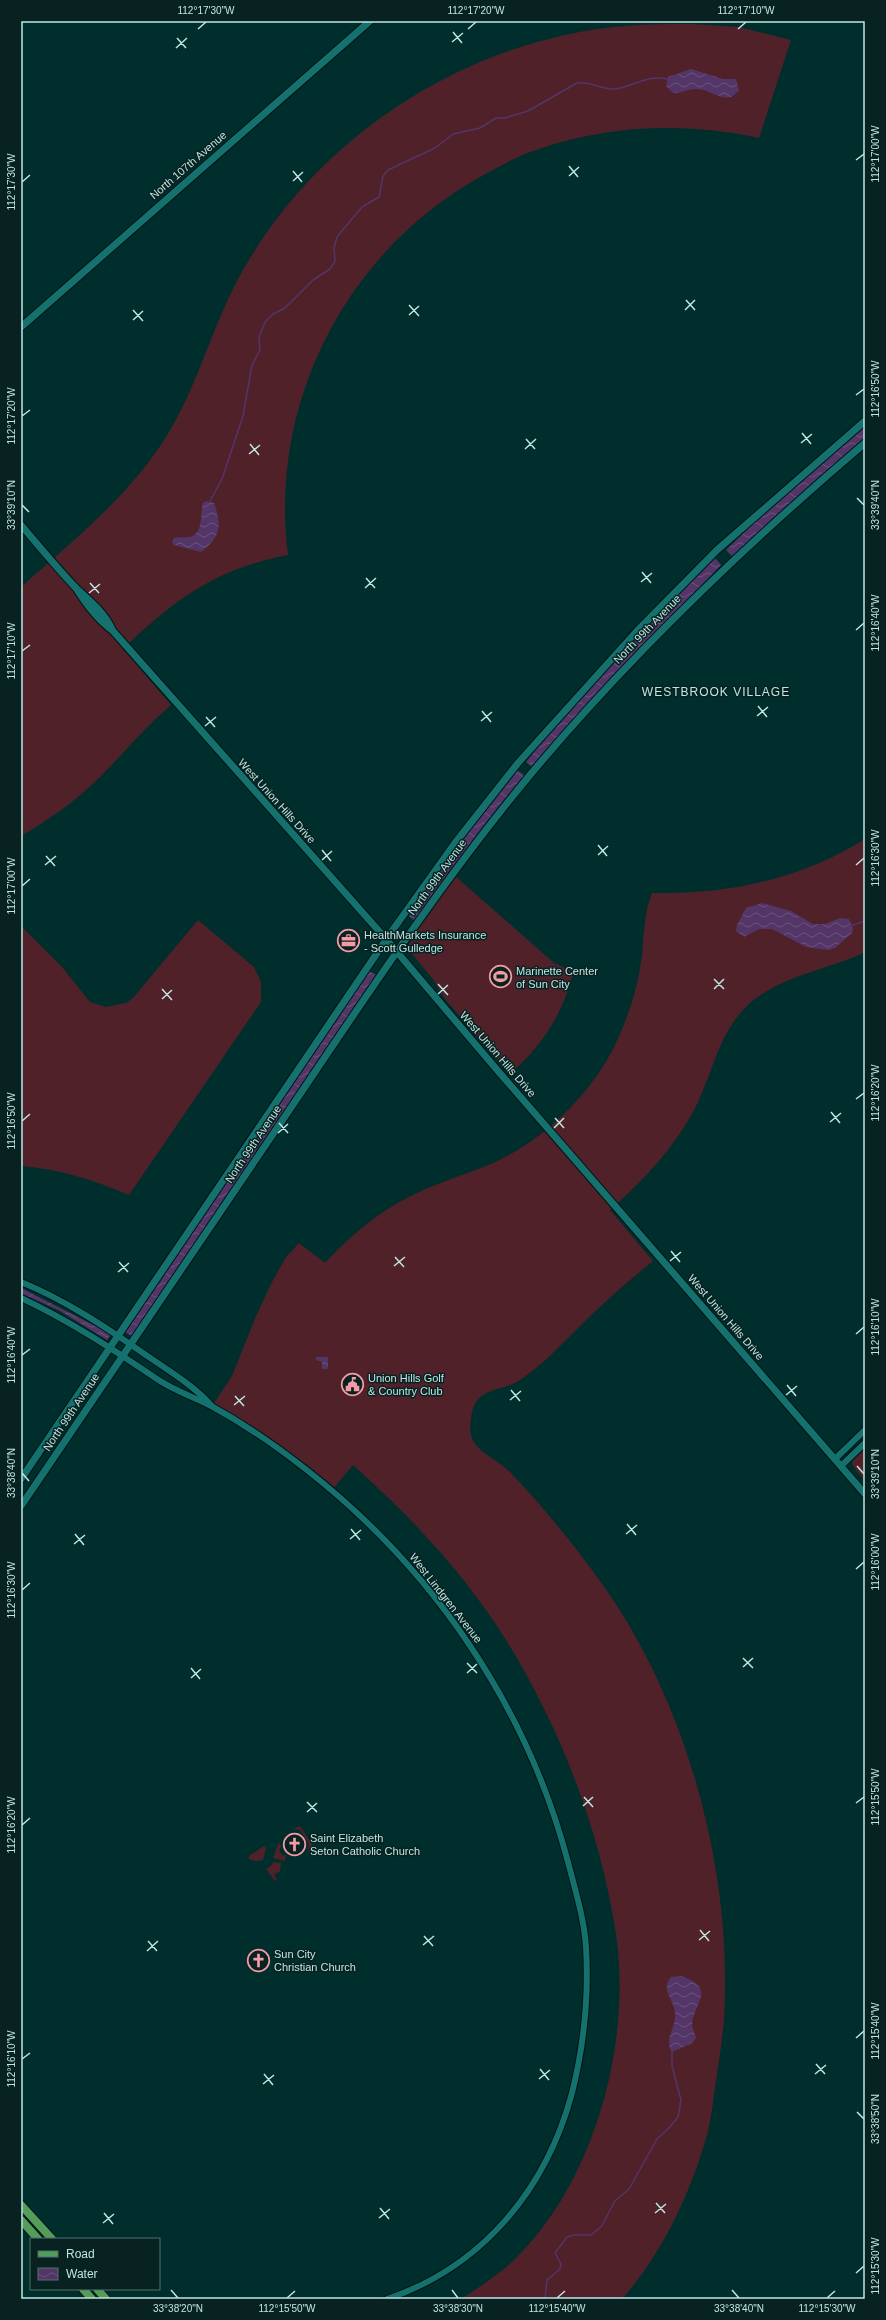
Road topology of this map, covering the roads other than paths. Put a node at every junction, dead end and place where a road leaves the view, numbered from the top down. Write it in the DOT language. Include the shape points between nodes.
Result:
graph roads {
  1 [pos="370,21"];
  2 [pos="21,327"];
  3 [pos="865,421"];
  4 [pos="865,443"];
  5 [pos="21,525"];
  6 [pos="386,939"];
  7 [pos="397,952"];
  8 [pos="21,1282"];
  9 [pos="21,1298"];
  10 [pos="118,1335"];
  11 [pos="131,1344"];
  12 [pos="110,1347"];
  13 [pos="123,1355"];
  14 [pos="212,1406"];
  15 [pos="865,1430"];
  16 [pos="865,1443"];
  17 [pos="835,1459"];
  18 [pos="841,1466"];
  19 [pos="21,1479"];
  20 [pos="865,1494"];
  21 [pos="21,1506"];
  22 [pos="21,2204"];
  23 [pos="21,2220"];
  24 [pos="37,2238"];
  25 [pos="51,2238"];
  26 [pos="84,2290"];
  27 [pos="98,2290"];
  28 [pos="92,2299"];
  29 [pos="106,2299"];
  30 [pos="387,2299"];
  1 -- 2 [label="main road, North 107th Avenue"];
  3 -- 6 [label="main road, North 99th Avenue" via="717,550 579,694 487,802"];
  4 -- 7 [label="main road, North 99th Avenue" via="729,563 597,698 500,812 439,891"];
  5 -- 6 [label="main road, West Union Hills Drive" via="76,588 106,617 113,631"];
  6 -- 7 [label="main road, West Union Hills Drive"];
  6 -- 10 [label="main road, North 99th Avenue"];
  7 -- 11 [label="main road, North 99th Avenue"];
  7 -- 17 [label="main road, West Union Hills Drive"];
  8 -- 10 [label="street, West Lindgren Avenue" via="65,1303"];
  9 -- 12 [label="street, West Lindgren Avenue"];
  10 -- 11 [label="street, West Lindgren Avenue"];
  10 -- 12 [label="main road, North 99th Avenue"];
  11 -- 13 [label="main road, North 99th Avenue"];
  11 -- 14 [label="street, West Lindgren Avenue" via="184,1382"];
  12 -- 13 [label="street, West Lindgren Avenue"];
  12 -- 19 [label="main road, North 99th Avenue"];
  13 -- 14 [label="street, West Lindgren Avenue" via="155,1378"];
  13 -- 21 [label="main road, North 99th Avenue"];
  14 -- 30 [label="street, West Lindgren Avenue" via="302,1466 349,1505 408,1564 462,1632 488,1673 522,1736 545,1789 576,1892 586,1944 587,1994 580,2060 557,2137 522,2201 486,2242 452,2269 413,2290"];
  15 -- 17 [label="street"];
  16 -- 18 [label="street"];
  17 -- 18 [label="main road, West Union Hills Drive"];
  18 -- 20 [label="main road, West Union Hills Drive"];
  22 -- 25 [label="main road"];
  23 -- 24 [label="main road"];
  26 -- 28 [label="main road"];
  27 -- 29 [label="main road"];
}
